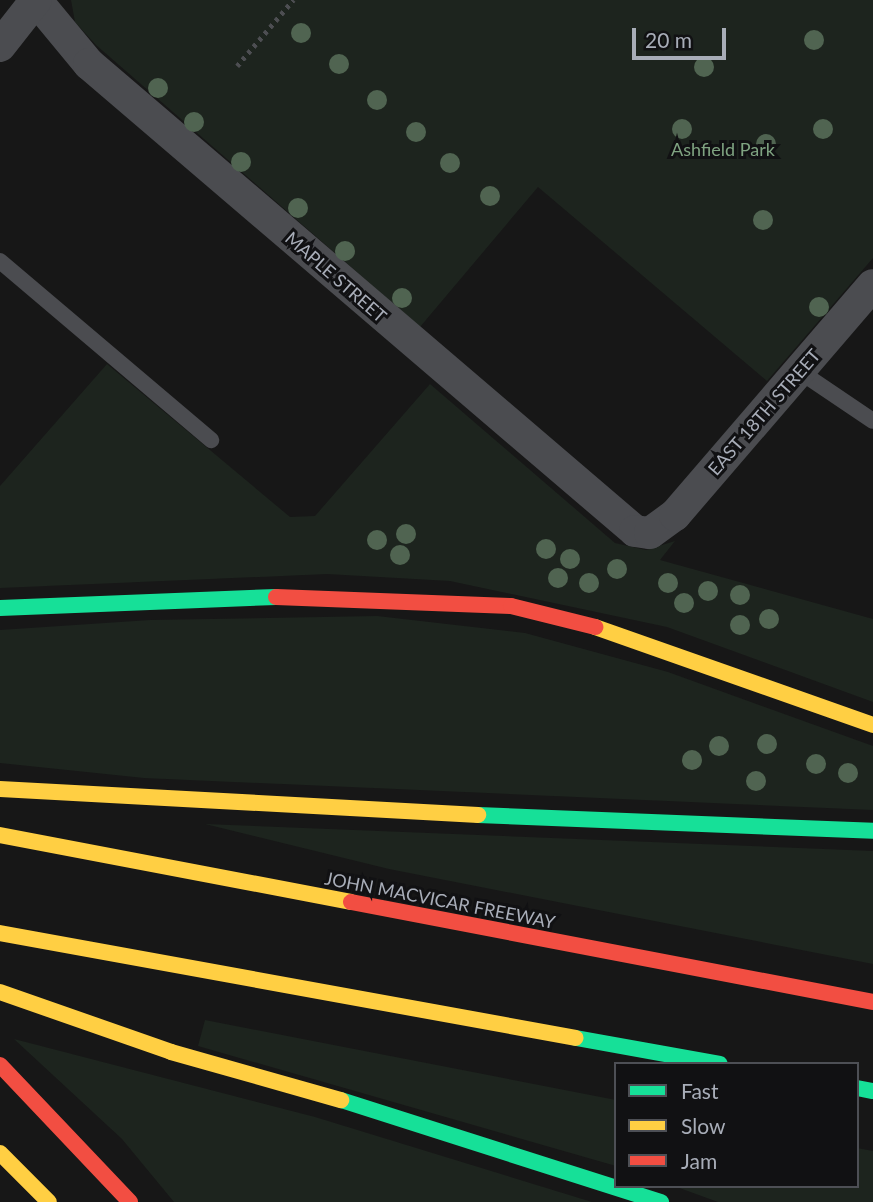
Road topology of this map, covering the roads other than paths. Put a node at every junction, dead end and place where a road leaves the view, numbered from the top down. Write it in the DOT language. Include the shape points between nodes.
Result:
graph roads {
  1 [pos="36,0"];
  2 [pos="0,46"];
  3 [pos="0,261"];
  4 [pos="873,285"];
  5 [pos="799,371"];
  6 [pos="873,421"];
  7 [pos="211,440"];
  8 [pos="650,533"];
  9 [pos="0,608"];
  10 [pos="873,724"];
  11 [pos="0,789"];
  12 [pos="873,831"];
  13 [pos="0,835"];
  14 [pos="0,933"];
  15 [pos="0,992"];
  16 [pos="873,1002"];
  17 [pos="709,1062"];
  18 [pos="0,1065"];
  19 [pos="0,1153"];
  20 [pos="614,1186"];
  21 [pos="620,1188"];
  22 [pos="49,1202"];
  23 [pos="130,1202"];
  24 [pos="661,1202"];
  1 -- 2 [label="street"];
  1 -- 8 [label="street, MAPLE STREET" via="100,73 620,523"];
  3 -- 7 [label="lane"];
  4 -- 5 [label="street, EAST 18TH STREET"];
  5 -- 6 [label="lane"];
  5 -- 8 [label="street, EAST 18TH STREET" via="675,515"];
  9 -- 10 [label="main road" via="229,595 511,606 643,639"];
  11 -- 12 [label="main road" via="211,806"];
  13 -- 16 [label="main road, JOHN MACVICAR FREEWAY"];
  14 -- 17 [label="main road"];
  15 -- 20 [label="main road" via="170,1052 442,1128"];
  18 -- 23 [label="main road"];
  19 -- 22 [label="main road"];
  21 -- 24 [label="main road"];
}
